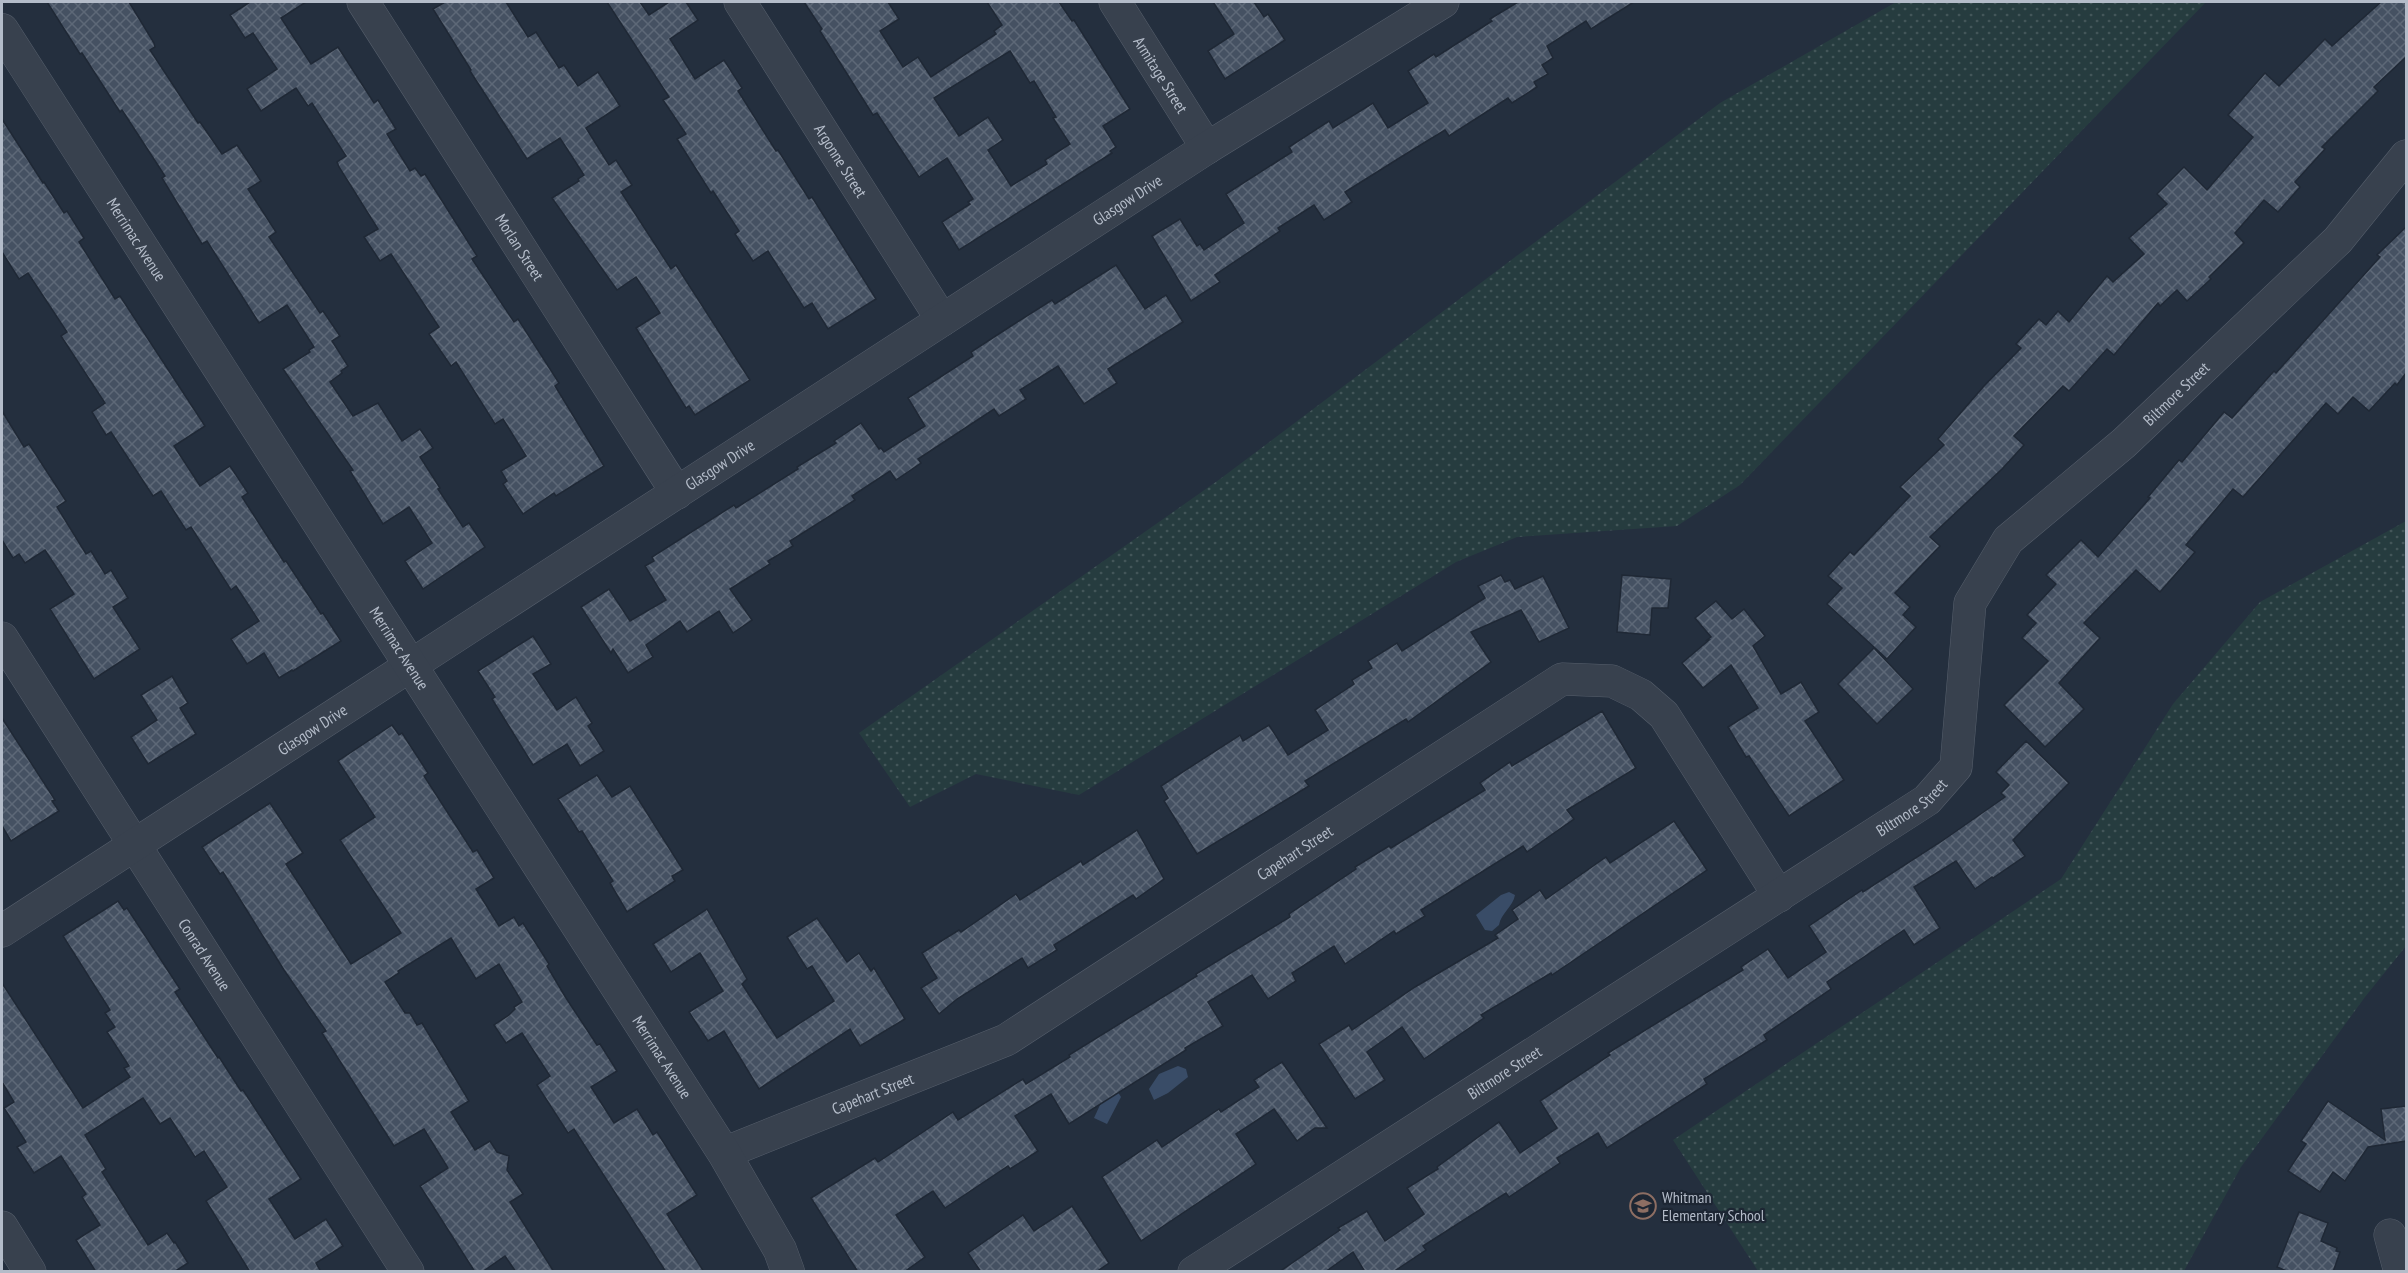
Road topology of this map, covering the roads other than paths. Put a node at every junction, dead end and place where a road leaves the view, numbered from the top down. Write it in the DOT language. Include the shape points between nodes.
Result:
graph roads {
  1 [pos="363,2"];
  2 [pos="740,2"];
  3 [pos="1115,2"];
  4 [pos="1443,2"];
  5 [pos="2,30"];
  6 [pos="1207,148"];
  7 [pos="2406,156"];
  8 [pos="942,320"];
  9 [pos="677,493"];
  10 [pos="2,638"];
  11 [pos="410,666"];
  12 [pos="134,845"];
  13 [pos="1779,897"];
  14 [pos="2,931"];
  15 [pos="724,1153"];
  16 [pos="2,1227"];
  17 [pos="2390,1235"];
  18 [pos="30,1272"];
  19 [pos="408,1272"];
  20 [pos="788,1272"];
  21 [pos="1194,1272"];
  22 [pos="2400,1272"];
  1 -- 9 [label="street, Morlan Street"];
  2 -- 8 [label="street, Argonne Street"];
  3 -- 6 [label="street, Armitage Street"];
  4 -- 6 [label="street, Glasgow Drive"];
  5 -- 11 [label="street, Merrimac Avenue"];
  6 -- 8 [label="street, Glasgow Drive"];
  7 -- 13 [label="street, Biltmore Street" via="2338,240 2124,443 2008,540 1970,603 1956,767 1926,800"];
  8 -- 9 [label="street, Glasgow Drive"];
  9 -- 11 [label="street, Glasgow Drive"];
  10 -- 12 [label="street, Conrad Avenue"];
  11 -- 12 [label="street, Glasgow Drive"];
  11 -- 15 [label="street, Merrimac Avenue"];
  12 -- 14 [label="street, Glasgow Drive"];
  12 -- 19 [label="street, Conrad Avenue"];
  13 -- 15 [label="street, Capehart Street" via="1664,715 1641,695 1612,681 1562,679 1006,1040"];
  13 -- 21 [label="street, Biltmore Street"];
  15 -- 20 [label="street, Merrimac Avenue" via="780,1250"];
  16 -- 18 [label="street"];
  17 -- 22 [label="street"];
}
